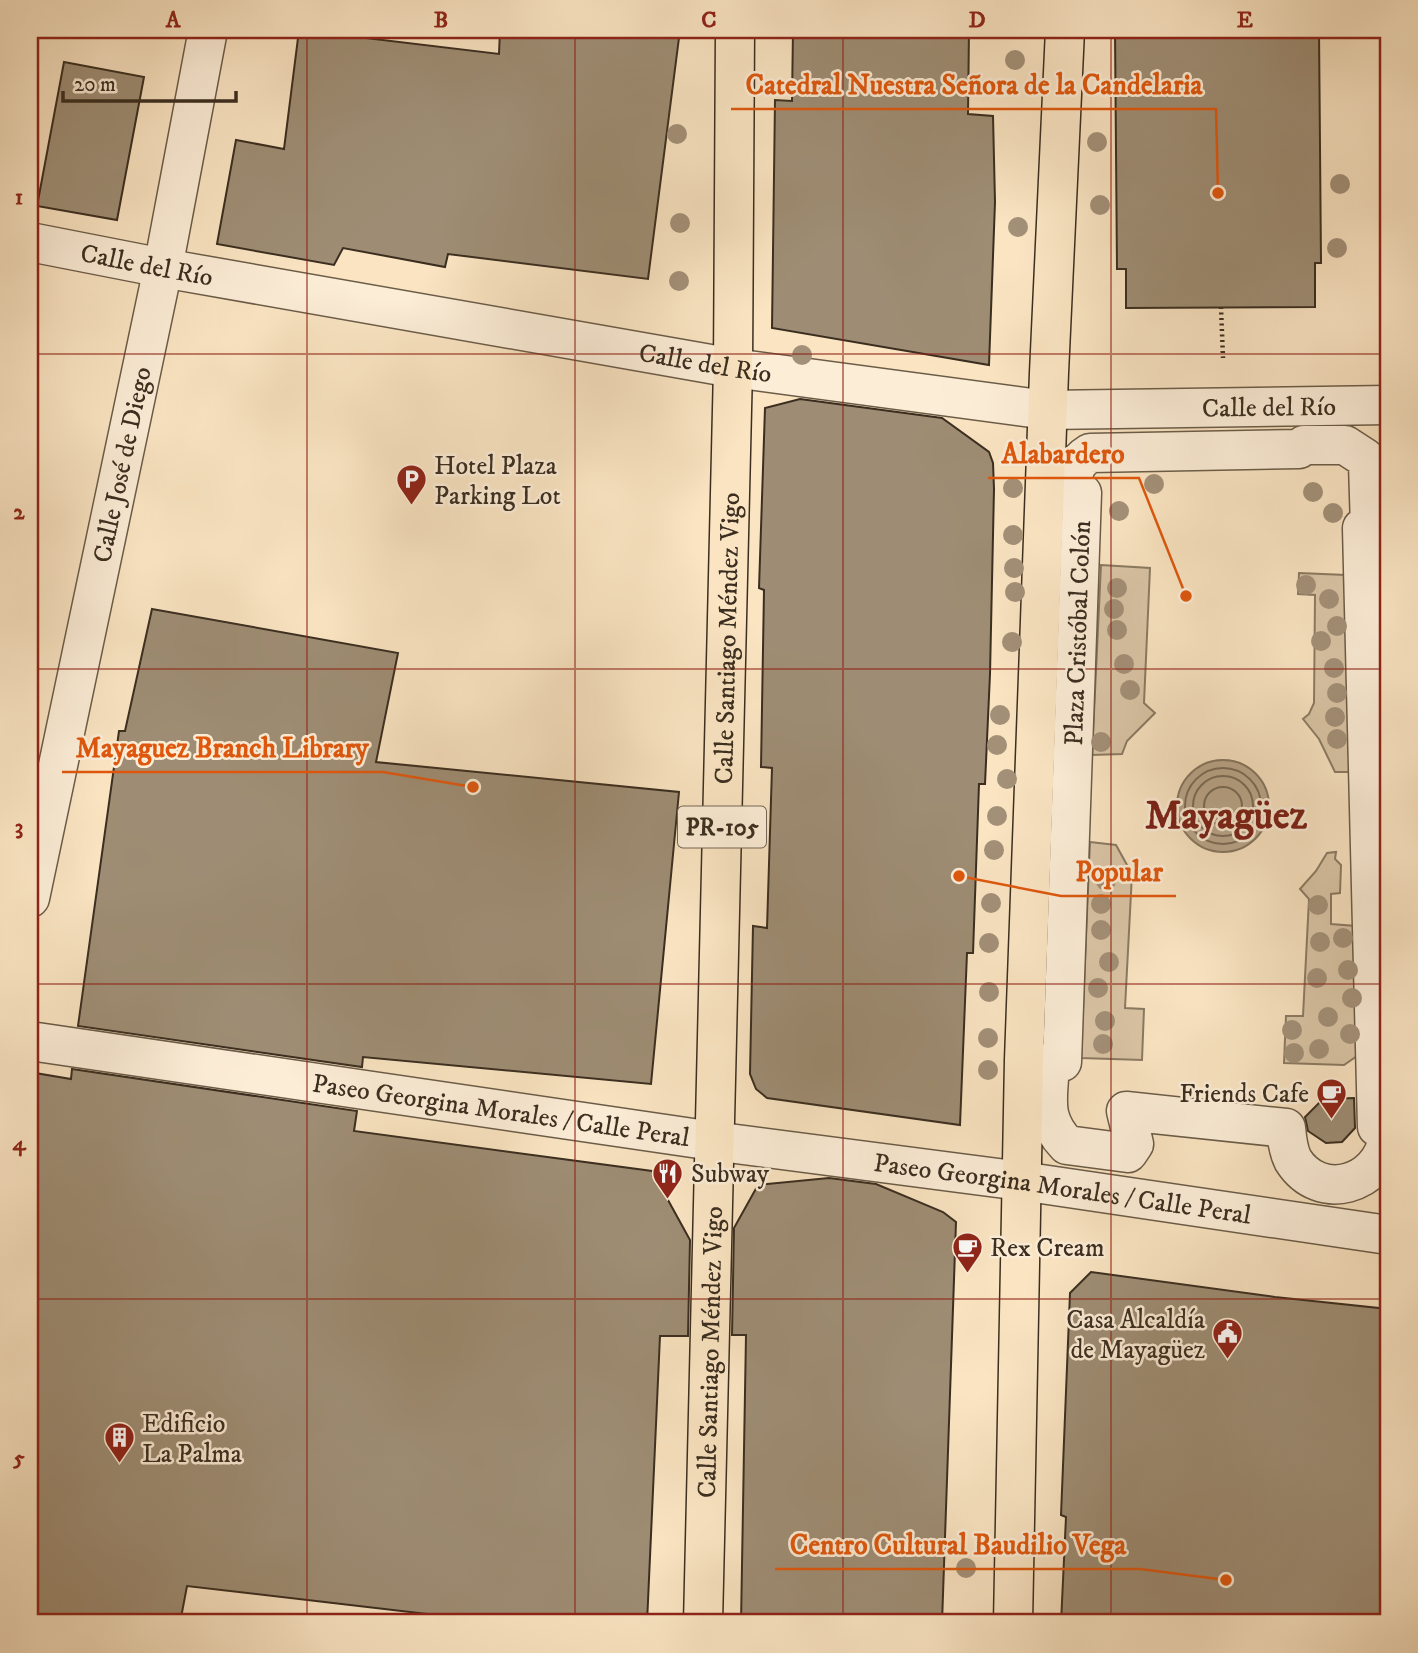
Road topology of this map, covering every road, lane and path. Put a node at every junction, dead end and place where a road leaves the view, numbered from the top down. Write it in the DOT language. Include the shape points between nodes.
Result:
graph roads {
  1 [pos="208,30"];
  2 [pos="735,30"];
  3 [pos="1065,30"];
  4 [pos="30,242"];
  5 [pos="163,268"];
  6 [pos="733,368"];
  7 [pos="1388,405"];
  8 [pos="1048,410"];
  9 [pos="30,898"];
  10 [pos="30,1041"];
  11 [pos="1388,1127"];
  12 [pos="1388,1138"];
  13 [pos="713,1141"];
  14 [pos="1021,1181"];
  15 [pos="1388,1235"];
  16 [pos="704,1623"];
  17 [pos="1013,1623"];
  1 -- 5 [label="street, Calle José de Diego"];
  2 -- 6 [label="main road, Calle Santiago Méndez Vigo / PR-105"];
  3 -- 8 [label="main road"];
  4 -- 5 [label="street, Calle del Río"];
  5 -- 6 [label="street, Calle del Río"];
  5 -- 9 [label="street, Calle José de Diego"];
  6 -- 8 [label="street, Calle del Río"];
  6 -- 13 [label="main road, Calle Santiago Méndez Vigo / PR-105"];
  7 -- 8 [label="street, Calle del Río"];
  8 -- 14 [label="main road"];
  10 -- 13 [label="street, Paseo Georgina Morales / Calle Peral"];
  11 -- 12 [label="street, Plaza Cristóbal Colón" via="1377,1126 1362,528 1370,528 1368,463 1345,445 1090,453 1073,471 1072,494 1082,493 1062,1062 1050,1062 1048,1115 1052,1128 1067,1145 1128,1153 1134,1144 1126,1111 1286,1128 1292,1158 1301,1169 1327,1183 1345,1184 1371,1172 1382,1158"];
  13 -- 14 [label="street, Paseo Georgina Morales / Calle Peral"];
  13 -- 16 [label="main road, Calle Santiago Méndez Vigo / PR-105"];
  14 -- 15 [label="street, Paseo Georgina Morales / Calle Peral"];
  14 -- 17 [label="main road"];
}
